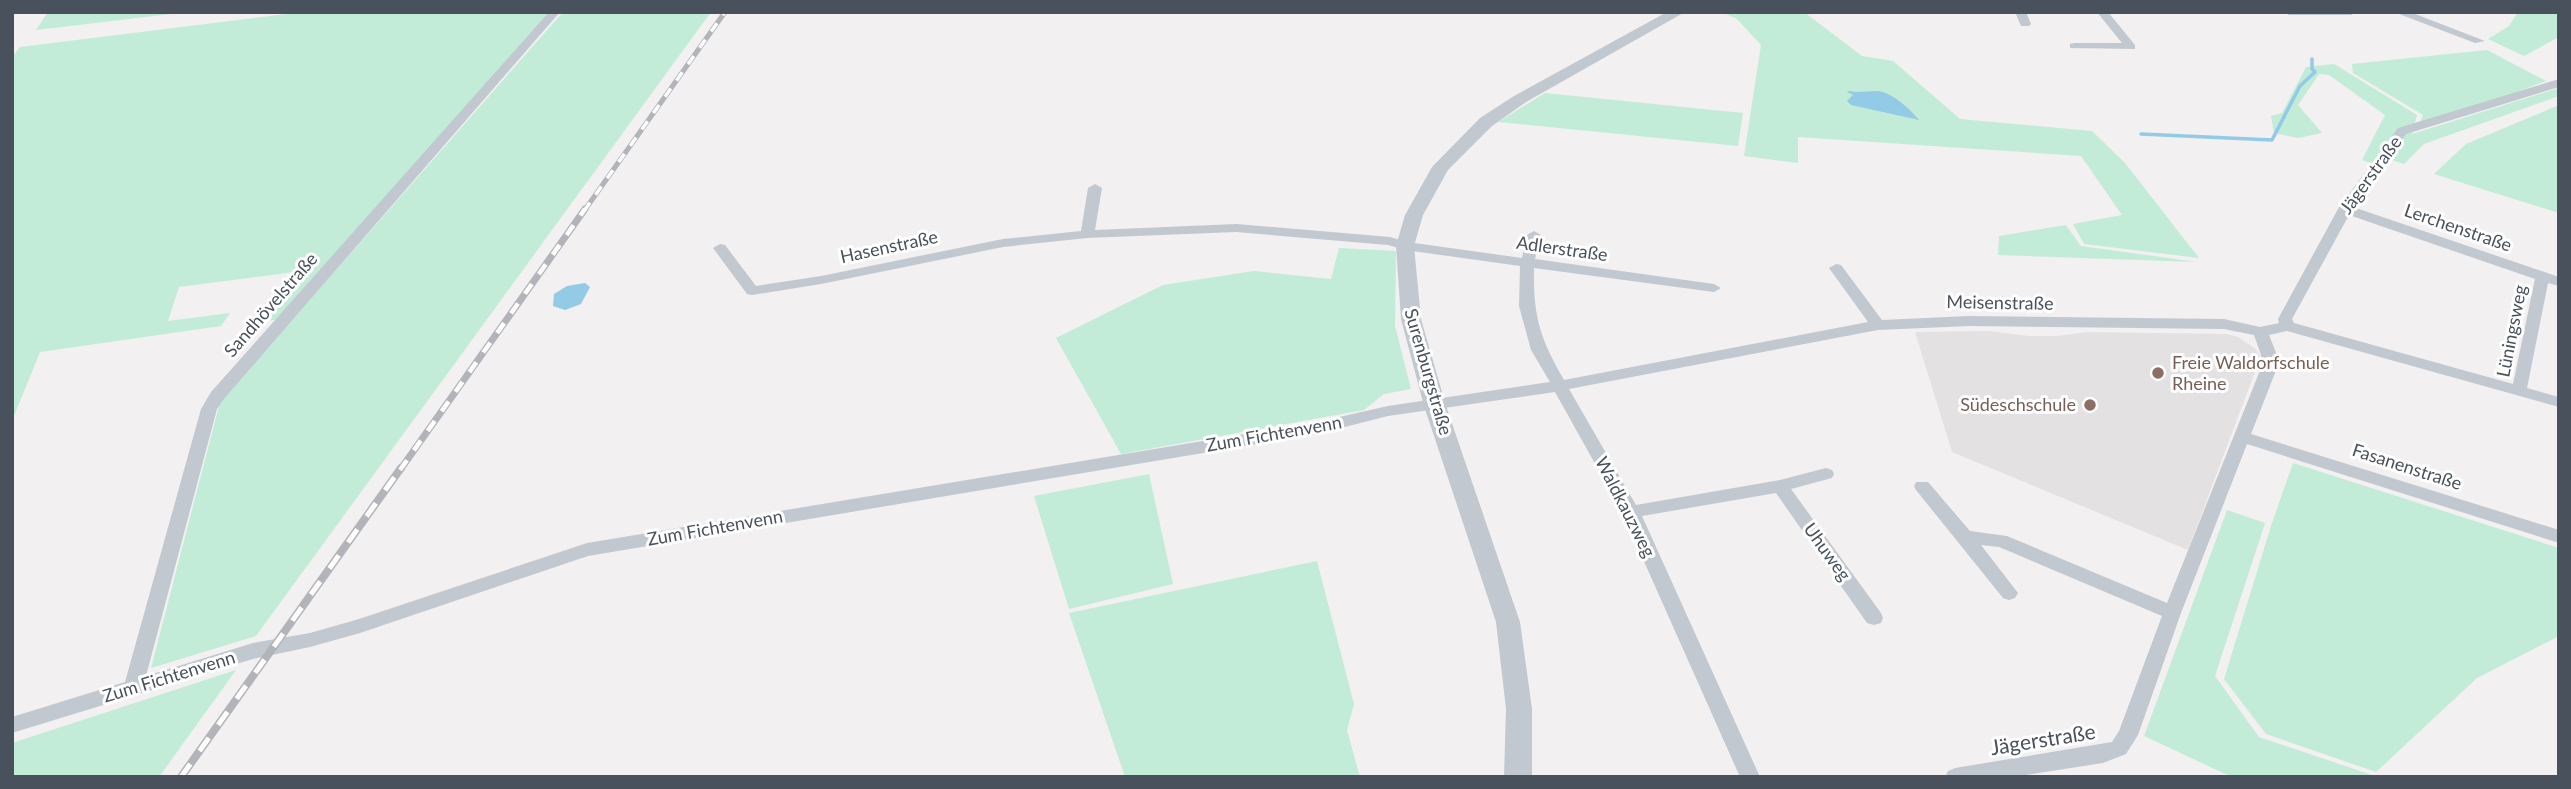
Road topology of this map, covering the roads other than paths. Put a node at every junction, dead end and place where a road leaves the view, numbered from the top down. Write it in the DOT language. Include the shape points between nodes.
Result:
graph roads {
  1 [pos="555,12"];
  2 [pos="1678,12"];
  3 [pos="2020,12"];
  4 [pos="2102,12"];
  5 [pos="2289,12"];
  6 [pos="2351,12"];
  7 [pos="2399,12"];
  8 [pos="2025,24"];
  9 [pos="2479,41"];
  10 [pos="2074,46"];
  11 [pos="2559,83"];
  12 [pos="1095,188"];
  13 [pos="2345,209"];
  14 [pos="1087,234"];
  15 [pos="1534,235"];
  16 [pos="1405,246"];
  17 [pos="720,248"];
  18 [pos="1527,264"];
  19 [pos="1836,268"];
  20 [pos="2542,278"];
  21 [pos="2559,282"];
  22 [pos="1714,288"];
  23 [pos="1878,325"];
  24 [pos="2287,326"];
  25 [pos="2260,332"];
  26 [pos="1560,386"];
  27 [pos="2519,391"];
  28 [pos="2559,402"];
  29 [pos="1435,406"];
  30 [pos="2242,437"];
  31 [pos="1826,474"];
  32 [pos="1780,486"];
  33 [pos="1922,486"];
  34 [pos="1631,512"];
  35 [pos="1965,537"];
  36 [pos="2559,537"];
  37 [pos="2009,593"];
  38 [pos="2172,613"];
  39 [pos="1874,618"];
  40 [pos="133,687"];
  41 [pos="12,725"];
  42 [pos="1518,777"];
  43 [pos="1750,777"];
  44 [pos="1955,777"];
  1 -- 40 [label="street, Sandhövelstraße" via="217,396 209,409"];
  2 -- 16 [label="street, Surenburgstraße" via="1486,122 1441,167 1414,215"];
  3 -- 8 [label="street"];
  4 -- 10 [label="street" via="2131,47"];
  5 -- 6 [label="street"];
  7 -- 9 [label="street"];
  11 -- 13 [label="street, Jägerstraße" via="2402,131"];
  12 -- 14 [label="street"];
  13 -- 20 [label="street, Lerchenstraße"];
  13 -- 24 [label="street, Jägerstraße" via="2285,319"];
  14 -- 16 [label="street, Hasenstraße" via="1236,228"];
  14 -- 17 [label="street, Hasenstraße" via="1003,243 752,291"];
  15 -- 18 [label="street, Waldkauzweg"];
  16 -- 18 [label="street, Adlerstraße"];
  16 -- 29 [label="street, Surenburgstraße" via="1410,319"];
  18 -- 22 [label="street, Adlerstraße"];
  18 -- 26 [label="street, Waldkauzweg" via="1526,306 1539,350"];
  19 -- 23 [label="street"];
  20 -- 21 [label="street, Lerchenstraße"];
  20 -- 27 [label="street, Lüningsweg"];
  23 -- 25 [label="street, Meisenstraße" via="1969,321 2215,324"];
  23 -- 26 [label="street, Meisenstraße"];
  24 -- 25 [label="street, Meisenstraße"];
  24 -- 27 [label="street, Meisenstraße"];
  25 -- 30 [label="street, Jägerstraße" via="2269,368"];
  26 -- 29 [label="street, Meisenstraße"];
  26 -- 34 [label="street, Waldkauzweg"];
  27 -- 28 [label="street, Meisenstraße"];
  29 -- 40 [label="street, Zum Fichtenvenn" via="587,550 360,626 253,651"];
  29 -- 42 [label="street, Surenburgstraße" via="1508,622 1519,709"];
  30 -- 36 [label="street, Fasanenstraße"];
  30 -- 38 [label="street, Jägerstraße"];
  31 -- 32 [label="street"];
  32 -- 34 [label="street"];
  32 -- 39 [label="street, Uhuweg"];
  33 -- 35 [label="street"];
  34 -- 43 [label="street, Waldkauzweg"];
  35 -- 37 [label="street"];
  35 -- 38 [label="street" via="2001,541"];
  38 -- 44 [label="street, Jägerstraße" via="2128,735 2119,748"];
  40 -- 41 [label="street, Zum Fichtenvenn"];
}
